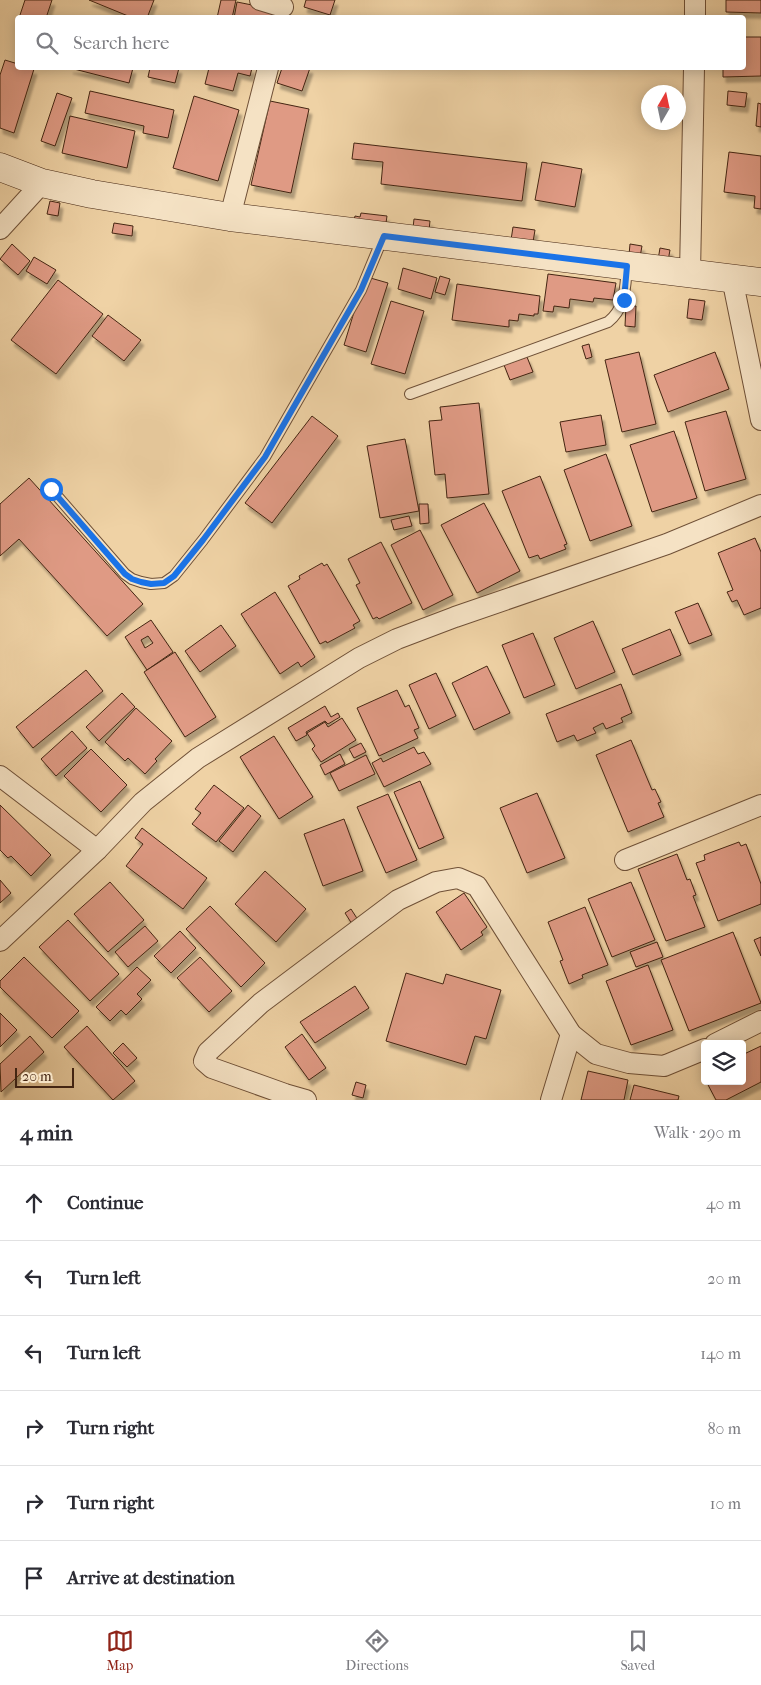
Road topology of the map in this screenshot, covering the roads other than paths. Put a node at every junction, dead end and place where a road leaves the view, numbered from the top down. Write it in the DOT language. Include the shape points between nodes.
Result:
graph roads {
  1 [pos="260,0"];
  2 [pos="696,0"];
  3 [pos="283,8"];
  4 [pos="695,15"];
  5 [pos="267,70"];
  6 [pos="694,70"];
  7 [pos="0,167"];
  8 [pos="42,182"];
  9 [pos="230,218"];
  10 [pos="0,229"];
  11 [pos="384,236"];
  12 [pos="627,266"];
  13 [pos="690,273"];
  14 [pos="732,278"];
  15 [pos="761,282"];
  16 [pos="410,394"];
  17 [pos="761,420"];
  18 [pos="51,489"];
  19 [pos="761,505"];
  20 [pos="0,776"];
  21 [pos="761,805"];
  22 [pos="97,850"];
  23 [pos="625,860"];
  24 [pos="0,942"];
  25 [pos="761,1022"];
  26 [pos="571,1034"];
  27 [pos="723,1040"];
  28 [pos="701,1051"];
  29 [pos="306,1100"];
  30 [pos="550,1100"];
  1 -- 3 [label="street"];
  2 -- 4 [label="street"];
  5 -- 9 [label="street"];
  6 -- 13 [label="street"];
  7 -- 8 [label="main road"];
  8 -- 9 [label="main road"];
  8 -- 10 [label="street"];
  9 -- 11 [label="main road"];
  11 -- 12 [label="main road"];
  11 -- 18 [label="lane" via="361,290 265,457 174,576 164,583 151,584 132,579"];
  12 -- 13 [label="main road"];
  12 -- 16 [label="lane" via="624,300 608,322"];
  13 -- 14 [label="main road"];
  14 -- 15 [label="main road"];
  14 -- 17 [label="street"];
  19 -- 22 [label="street" via="667,544 397,639 359,658 198,758 143,802"];
  20 -- 22 [label="street"];
  21 -- 23 [label="street"];
  22 -- 24 [label="street"];
  25 -- 27 [label="street"];
  26 -- 28 [label="street" via="596,1054 629,1064 664,1066"];
  26 -- 29 [label="street" via="477,886 458,878 436,882 398,900 261,1003 208,1052 204,1060 212,1068"];
  26 -- 30 [label="street"];
}
